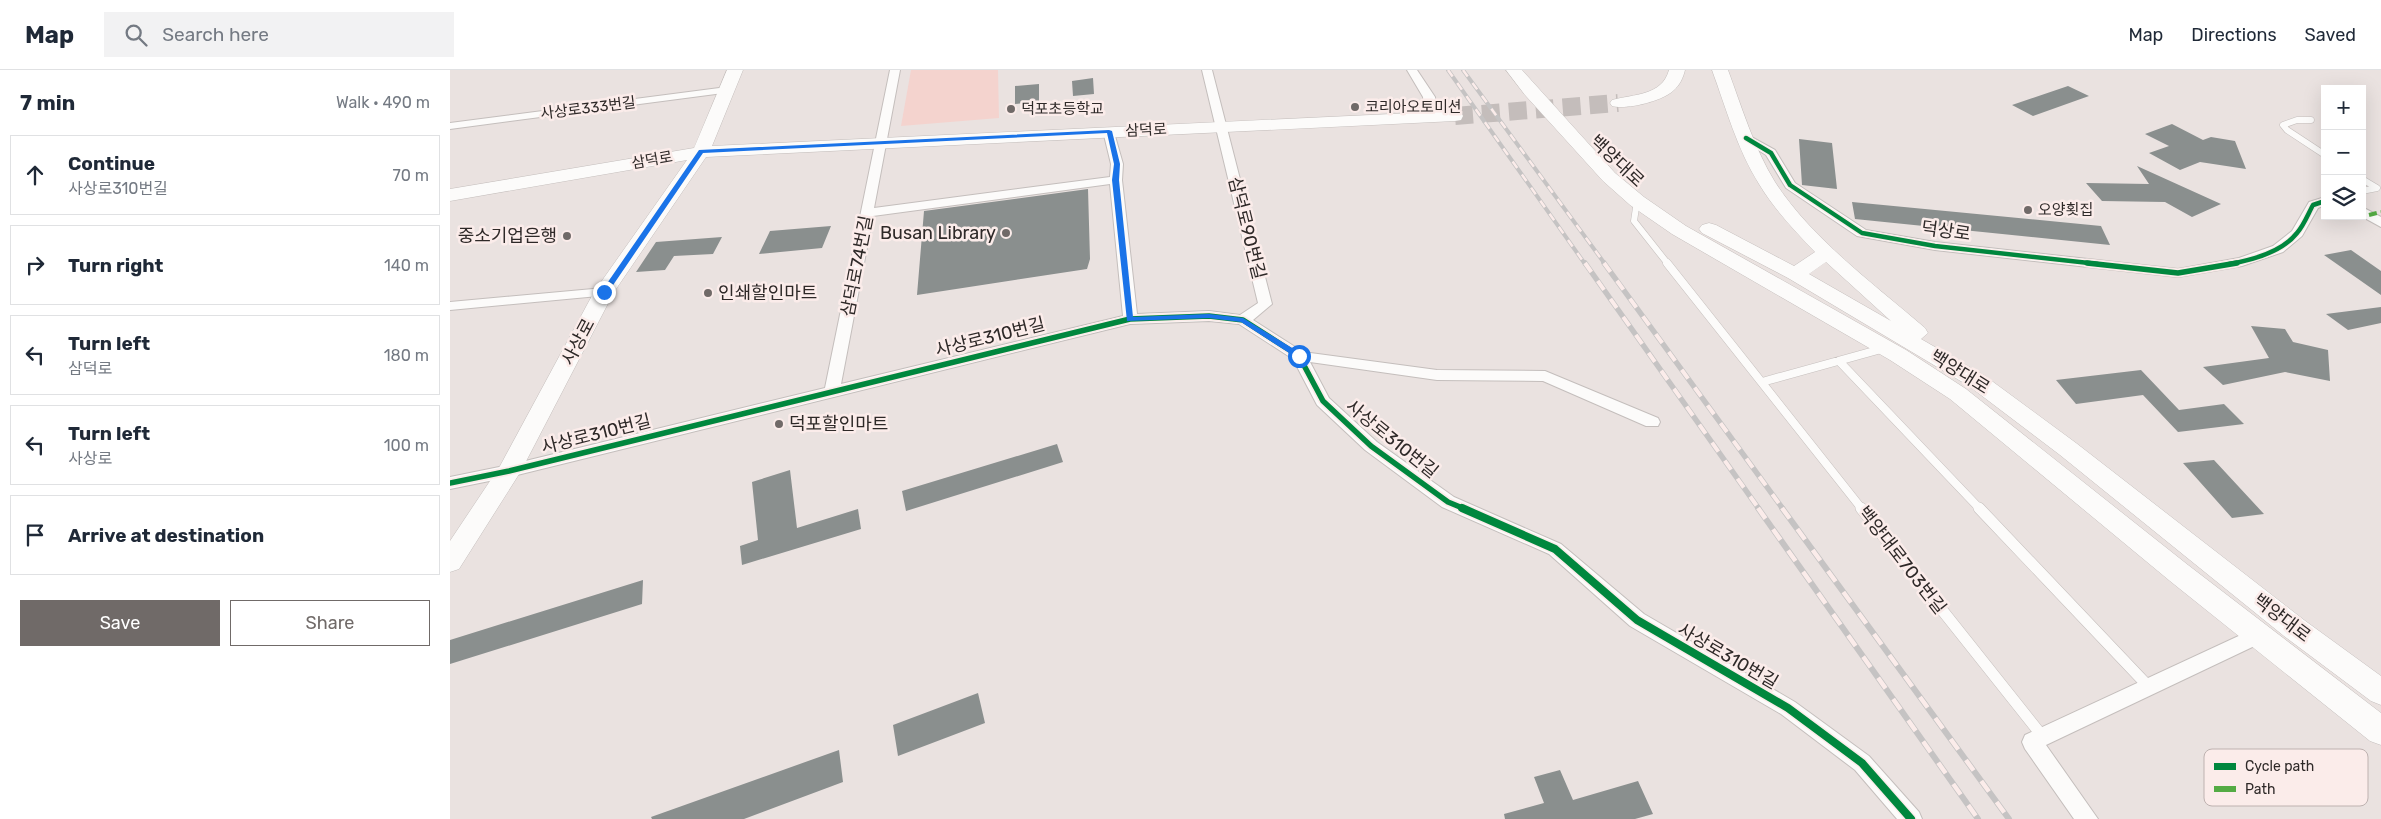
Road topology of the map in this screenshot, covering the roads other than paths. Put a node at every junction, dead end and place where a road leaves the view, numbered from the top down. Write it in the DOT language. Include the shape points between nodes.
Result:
graph roads {
  1 [pos="735,70"];
  2 [pos="895,70"];
  3 [pos="1207,70"];
  4 [pos="1412,70"];
  5 [pos="1514,70"];
  6 [pos="1533,70"];
  7 [pos="1678,70"];
  8 [pos="1720,70"];
  9 [pos="727,90"];
  10 [pos="1618,103"];
  11 [pos="1455,116"];
  12 [pos="1431,117"];
  13 [pos="2311,120"];
  14 [pos="450,126"];
  15 [pos="1221,126"];
  16 [pos="1109,131"];
  17 [pos="1746,138"];
  18 [pos="881,142"];
  19 [pos="701,152"];
  20 [pos="2321,152"];
  21 [pos="1116,180"];
  22 [pos="2366,181"];
  23 [pos="2366,190"];
  24 [pos="450,195"];
  25 [pos="1636,201"];
  26 [pos="2321,202"];
  27 [pos="867,213"];
  28 [pos="2366,214"];
  29 [pos="2381,223"];
  30 [pos="1827,253"];
  31 [pos="1795,274"];
  32 [pos="604,292"];
  33 [pos="450,306"];
  34 [pos="1130,319"];
  35 [pos="1243,320"];
  36 [pos="1885,348"];
  37 [pos="1299,356"];
  38 [pos="1839,361"];
  39 [pos="1977,381"];
  40 [pos="1762,382"];
  41 [pos="832,391"];
  42 [pos="1652,422"];
  43 [pos="509,471"];
  44 [pos="450,483"];
  45 [pos="450,562"];
  46 [pos="2258,636"];
  47 [pos="2368,675"];
  48 [pos="2149,687"];
  49 [pos="2327,689"];
  50 [pos="2381,692"];
  51 [pos="2381,731"];
  52 [pos="2043,737"];
  53 [pos="1911,819"];
  54 [pos="2087,819"];
  1 -- 9 [label="main road, 사상로"];
  2 -- 18 [label="street, 삼덕로74번길"];
  3 -- 15 [label="street"];
  4 -- 12 [label="street" via="1429,97"];
  5 -- 25 [label="main road, 백양대로" via="1609,177"];
  6 -- 31 [label="main road, 백양대로" via="1583,129 1632,178 1660,200"];
  7 -- 10 [label="main road" via="1670,87 1661,92"];
  8 -- 17 [label="main road"];
  9 -- 14 [label="street, 사상로333번길"];
  9 -- 19 [label="main road, 사상로"];
  11 -- 12 [label="main road, 삼덕로"];
  12 -- 15 [label="main road, 삼덕로"];
  13 -- 20 [label="lane" via="2283,125"];
  15 -- 16 [label="main road, 삼덕로"];
  15 -- 35 [label="street, 삼덕로90번길" via="1266,304"];
  16 -- 18 [label="main road, 삼덕로"];
  16 -- 21 [label="street" via="1117,164"];
  17 -- 26 [label="street, 덕상로" via="1771,153 1790,184 1862,232 1935,246 2178,273 2242,262 2278,250 2297,233 2313,205"];
  17 -- 30 [label="main road" via="1767,183"];
  18 -- 19 [label="main road, 삼덕로"];
  18 -- 27 [label="street, 삼덕로74번길"];
  19 -- 24 [label="main road, 삼덕로"];
  19 -- 32 [label="main road, 사상로"];
  21 -- 27 [label="street"];
  21 -- 34 [label="street"];
  22 -- 23 [label="lane" via="2377,188"];
  25 -- 36 [label="main road, 백양대로" via="1679,230"];
  25 -- 40 [label="lane, 백양대로" via="1634,221"];
  27 -- 41 [label="street, 삼덕로74번길"];
  28 -- 29 [label="street"];
  30 -- 31 [label="main road"];
  30 -- 39 [label="main road"];
  31 -- 39 [label="main road, 백양대로"];
  32 -- 33 [label="street"];
  32 -- 43 [label="main road, 사상로"];
  34 -- 35 [label="street, 사상로310번길" via="1209,316"];
  34 -- 41 [label="street, 사상로310번길"];
  35 -- 37 [label="street, 사상로310번길"];
  36 -- 38 [label="lane"];
  36 -- 46 [label="main road, 백양대로" via="1958,394"];
  37 -- 42 [label="street, 사상로310번길" via="1438,375 1545,376"];
  37 -- 53 [label="street, 사상로310번길" via="1323,402 1371,446 1448,502 1554,549 1637,620 1788,708 1862,763"];
  38 -- 40 [label="lane"];
  38 -- 48 [label="lane"];
  39 -- 47 [label="main road, 백양대로"];
  40 -- 52 [label="lane, 백양대로703번길"];
  41 -- 43 [label="street, 사상로310번길"];
  43 -- 44 [label="street, 사상로310번길"];
  43 -- 45 [label="main road, 사상로"];
  46 -- 48 [label="street"];
  46 -- 49 [label="main road, 백양대로"];
  47 -- 49 [label="main road"];
  47 -- 50 [label="main road, 백양대로"];
  48 -- 52 [label="street"];
  49 -- 51 [label="main road, 백양대로"];
  52 -- 54 [label="street" via="2032,742"];
}
